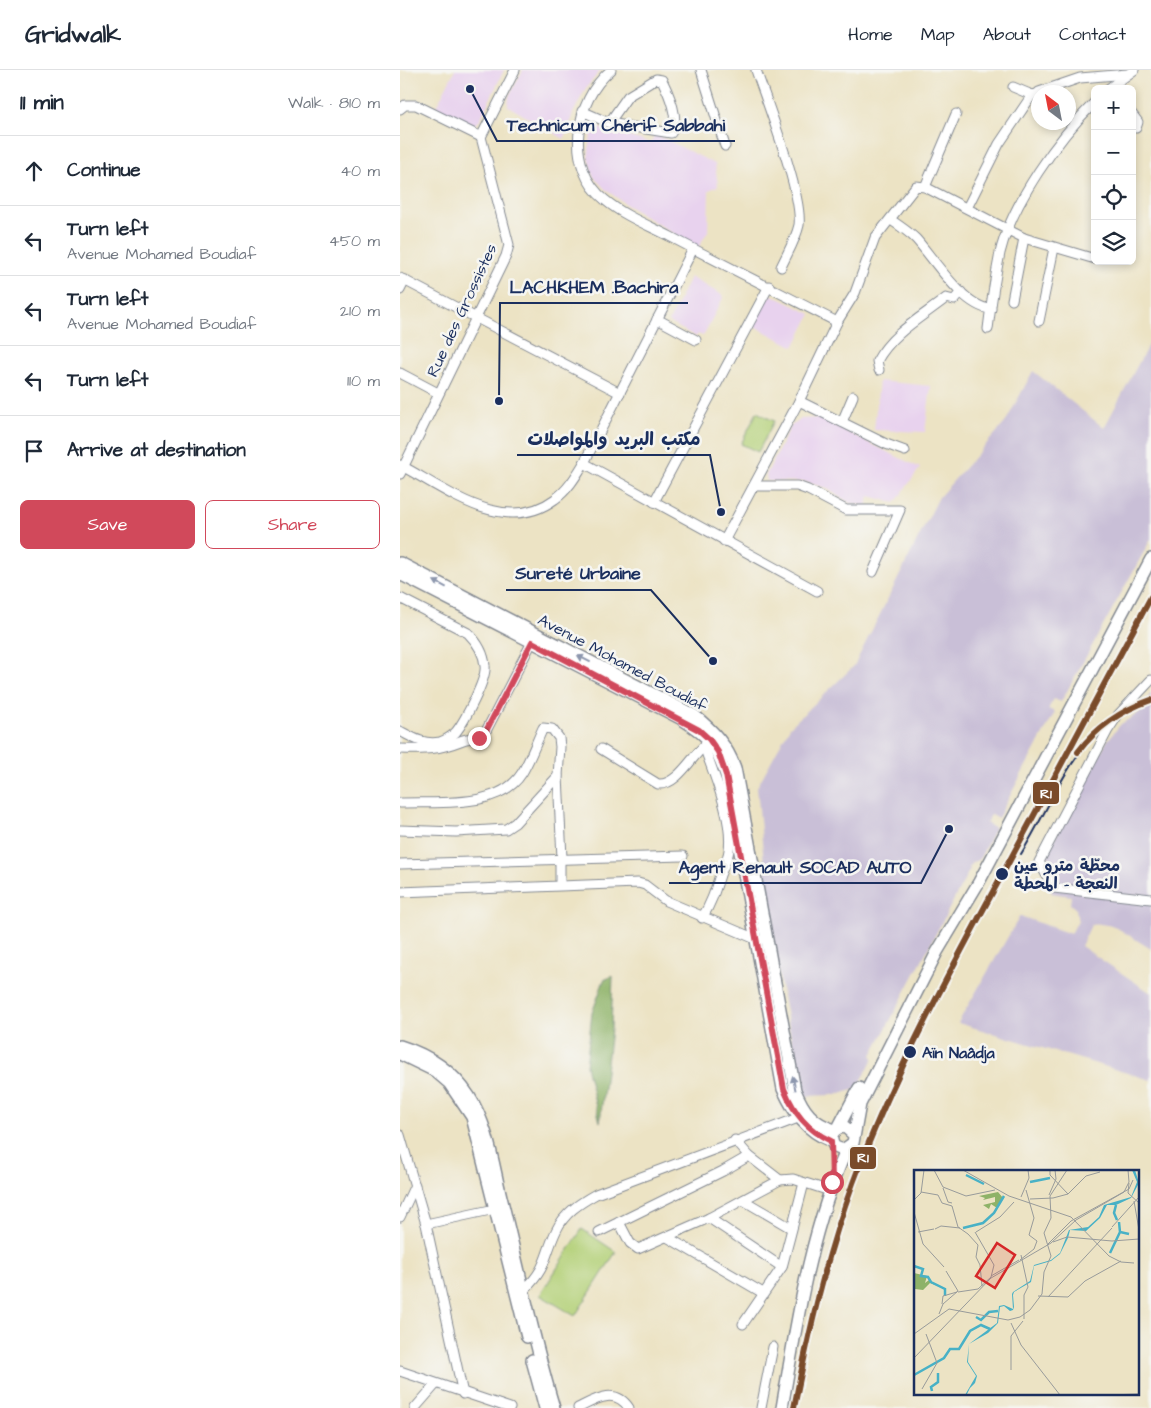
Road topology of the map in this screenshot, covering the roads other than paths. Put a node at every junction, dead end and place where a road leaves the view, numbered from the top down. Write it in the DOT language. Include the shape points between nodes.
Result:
graph roads {
  1 [pos="515,70"];
  2 [pos="611,70"];
  3 [pos="701,70"];
  4 [pos="756,70"];
  5 [pos="1131,72"];
  6 [pos="1061,85"];
  7 [pos="1114,85"];
  8 [pos="1012,87"];
  9 [pos="1031,92"];
  10 [pos="1031,102"];
  11 [pos="402,105"];
  12 [pos="1091,106"];
  13 [pos="582,112"];
  14 [pos="956,114"];
  15 [pos="1136,119"];
  16 [pos="609,123"];
  17 [pos="1136,128"];
  18 [pos="481,137"];
  19 [pos="725,146"];
  20 [pos="925,188"];
  21 [pos="967,208"];
  22 [pos="891,220"];
  23 [pos="1009,229"];
  24 [pos="1024,238"];
  25 [pos="693,248"];
  26 [pos="1054,248"];
  27 [pos="1091,258"];
  28 [pos="781,267"];
  29 [pos="403,279"];
  30 [pos="769,286"];
  31 [pos="400,290"];
  32 [pos="961,292"];
  33 [pos="1012,300"];
  34 [pos="991,309"];
  35 [pos="477,317"];
  36 [pos="657,319"];
  37 [pos="1038,321"];
  38 [pos="837,322"];
  39 [pos="988,329"];
  40 [pos="696,340"];
  41 [pos="879,370"];
  42 [pos="400,373"];
  43 [pos="438,393"];
  44 [pos="620,393"];
  45 [pos="853,396"];
  46 [pos="798,401"];
  47 [pos="842,422"];
  48 [pos="905,451"];
  49 [pos="584,463"];
  50 [pos="401,469"];
  51 [pos="754,486"];
  52 [pos="654,502"];
  53 [pos="724,541"];
  54 [pos="1151,548"];
  55 [pos="1151,559"];
  56 [pos="400,563"];
  57 [pos="873,572"];
  58 [pos="400,574"];
  59 [pos="817,591"];
  60 [pos="400,598"];
  61 [pos="532,642"];
  62 [pos="1151,680"];
  63 [pos="400,731"];
  64 [pos="710,738"];
  65 [pos="400,749"];
  66 [pos="601,749"];
  67 [pos="558,776"];
  68 [pos="400,803"];
  69 [pos="400,830"];
  70 [pos="683,856"];
  71 [pos="561,858"];
  72 [pos="400,864"];
  73 [pos="560,884"];
  74 [pos="400,892"];
  75 [pos="1151,899"];
  76 [pos="702,918"];
  77 [pos="758,940"];
  78 [pos="400,1046"];
  79 [pos="400,1054"];
  80 [pos="846,1114"];
  81 [pos="798,1118"];
  82 [pos="819,1123"];
  83 [pos="853,1134"];
  84 [pos="400,1135"];
  85 [pos="834,1136"];
  86 [pos="736,1140"];
  87 [pos="847,1149"];
  88 [pos="749,1156"];
  89 [pos="833,1178"];
  90 [pos="780,1180"];
  91 [pos="804,1183"];
  92 [pos="415,1185"];
  93 [pos="830,1191"];
  94 [pos="743,1200"];
  95 [pos="495,1209"];
  96 [pos="400,1217"];
  97 [pos="709,1218"];
  98 [pos="619,1222"];
  99 [pos="426,1224"];
  100 [pos="791,1228"];
  101 [pos="599,1232"];
  102 [pos="668,1238"];
  103 [pos="782,1267"];
  104 [pos="519,1287"];
  105 [pos="763,1293"];
  106 [pos="743,1324"];
  107 [pos="773,1346"];
  108 [pos="400,1371"];
  109 [pos="436,1384"];
  110 [pos="464,1394"];
  111 [pos="415,1408"];
  112 [pos="510,1408"];
  113 [pos="545,1408"];
  114 [pos="554,1408"];
  115 [pos="578,1408"];
  116 [pos="629,1408"];
  117 [pos="761,1408"];
  118 [pos="782,1408"];
  1 -- 18 [label="street"];
  2 -- 13 [label="street" via="602,77"];
  3 -- 19 [label="street"];
  4 -- 28 [label="street" via="795,191 799,218 795,237"];
  5 -- 6 [label="street" via="1080,78"];
  5 -- 7 [label="street"];
  8 -- 9 [label="street"];
  10 -- 21 [label="street" via="999,144"];
  11 -- 18 [label="street" via="416,105"];
  12 -- 23 [label="street" via="1038,172"];
  13 -- 16 [label="street"];
  13 -- 25 [label="street" via="580,159 588,180 604,200"];
  14 -- 20 [label="street"];
  15 -- 17 [label="street"];
  16 -- 16 [label="street" via="671,133 675,124 662,80 656,79 628,96"];
  18 -- 35 [label="street, Rue des Grossistes" via="509,245"];
  20 -- 21 [label="street"];
  20 -- 22 [label="street" via="916,186"];
  21 -- 23 [label="street"];
  22 -- 32 [label="street" via="916,240"];
  22 -- 38 [label="street" via="875,238 855,293"];
  23 -- 24 [label="street"];
  23 -- 34 [label="street" via="1000,252"];
  24 -- 26 [label="street"];
  24 -- 33 [label="street"];
  25 -- 30 [label="street"];
  25 -- 36 [label="street"];
  26 -- 27 [label="street"];
  26 -- 37 [label="street"];
  29 -- 31 [label="street"];
  29 -- 35 [label="street"];
  30 -- 38 [label="street"];
  30 -- 52 [label="street"];
  32 -- 34 [label="street" via="981,308"];
  32 -- 41 [label="street" via="954,300 946,298 900,333 876,361"];
  34 -- 39 [label="street"];
  35 -- 43 [label="street, Rue des Grossistes"];
  35 -- 44 [label="street"];
  36 -- 40 [label="street"];
  36 -- 44 [label="street"];
  38 -- 46 [label="street"];
  42 -- 43 [label="street"];
  43 -- 50 [label="street, Rue des Grossistes"];
  44 -- 49 [label="street"];
  45 -- 47 [label="street"];
  46 -- 47 [label="street"];
  46 -- 51 [label="street"];
  47 -- 48 [label="street"];
  49 -- 50 [label="street" via="556,499 540,508 505,514 472,505"];
  49 -- 52 [label="street"];
  51 -- 53 [label="street"];
  51 -- 57 [label="street" via="797,486 846,510 900,510"];
  52 -- 53 [label="street"];
  53 -- 59 [label="street"];
  54 -- 80 [label="main road"];
  55 -- 83 [label="main road" via="979,882 933,961 860,1104"];
  64 -- 56 [label="main road, Avenue Mohamed Boudiaf, one-way" via="695,716"];
  58 -- 61 [label="main road, Avenue Mohamed Boudiaf"];
  60 -- 63 [label="street" via="468,633 479,648 486,668 484,678 450,738 430,743"];
  61 -- 64 [label="main road, Avenue Mohamed Boudiaf" via="680,718"];
  61 -- 65 [label="street" via="485,733 479,738 427,751"];
  62 -- 75 [label="street" via="1108,730 1039,862 1054,888"];
  64 -- 66 [label="street" via="678,776 664,784 658,784"];
  64 -- 76 [label="street" via="705,749 726,818 729,841 717,889"];
  64 -- 77 [label="main road, Avenue Mohamed Boudiaf" via="726,775"];
  82 -- 64 [label="main road, Avenue Mohamed Boudiaf, one-way" via="810,1117 795,1090 735,768 730,755"];
  67 -- 68 [label="street" via="559,738 552,729 543,728 521,774 500,793 484,800"];
  67 -- 69 [label="street" via="506,829 456,832"];
  67 -- 71 [label="street"];
  70 -- 71 [label="street"];
  71 -- 72 [label="street"];
  71 -- 73 [label="street"];
  73 -- 74 [label="street"];
  73 -- 76 [label="street" via="638,883"];
  76 -- 77 [label="street"];
  77 -- 81 [label="main road, Avenue Mohamed Boudiaf" via="784,1089"];
  78 -- 104 [label="main road" via="430,1058 446,1069 474,1104 486,1136"];
  79 -- 95 [label="main road" via="435,1071 461,1098 472,1117"];
  80 -- 82 [label="main road"];
  80 -- 85 [label="main road"];
  81 -- 85 [label="main road, Avenue Mohamed Boudiaf" via="812,1130"];
  81 -- 86 [label="street"];
  82 -- 85 [label="main road, Avenue Mohamed Boudiaf"];
  83 -- 85 [label="main road" via="845,1127"];
  83 -- 87 [label="main road" via="853,1143"];
  84 -- 92 [label="street"];
  85 -- 87 [label="main road" via="839,1150"];
  85 -- 89 [label="main road"];
  86 -- 88 [label="street"];
  86 -- 104 [label="street" via="580,1203 556,1230 543,1270"];
  87 -- 89 [label="main road"];
  88 -- 90 [label="street"];
  88 -- 98 [label="street"];
  89 -- 93 [label="main road"];
  90 -- 91 [label="street" via="793,1179"];
  90 -- 94 [label="street"];
  91 -- 93 [label="street"];
  91 -- 100 [label="street"];
  92 -- 96 [label="street"];
  92 -- 99 [label="street"];
  93 -- 118 [label="main road" via="801,1299"];
  94 -- 97 [label="street"];
  94 -- 100 [label="street"];
  95 -- 99 [label="street"];
  95 -- 104 [label="main road"];
  97 -- 102 [label="street"];
  97 -- 103 [label="street"];
  98 -- 101 [label="street"];
  98 -- 102 [label="street" via="630,1243 638,1249"];
  99 -- 110 [label="street"];
  100 -- 103 [label="street"];
  102 -- 105 [label="street"];
  103 -- 105 [label="street"];
  104 -- 113 [label="main road"];
  104 -- 114 [label="main road"];
  105 -- 106 [label="street"];
  107 -- 117 [label="street"];
  108 -- 109 [label="street"];
  109 -- 110 [label="street"];
  109 -- 111 [label="street"];
  110 -- 112 [label="street"];
  115 -- 116 [label="street" via="608,1395 622,1399"];
}
